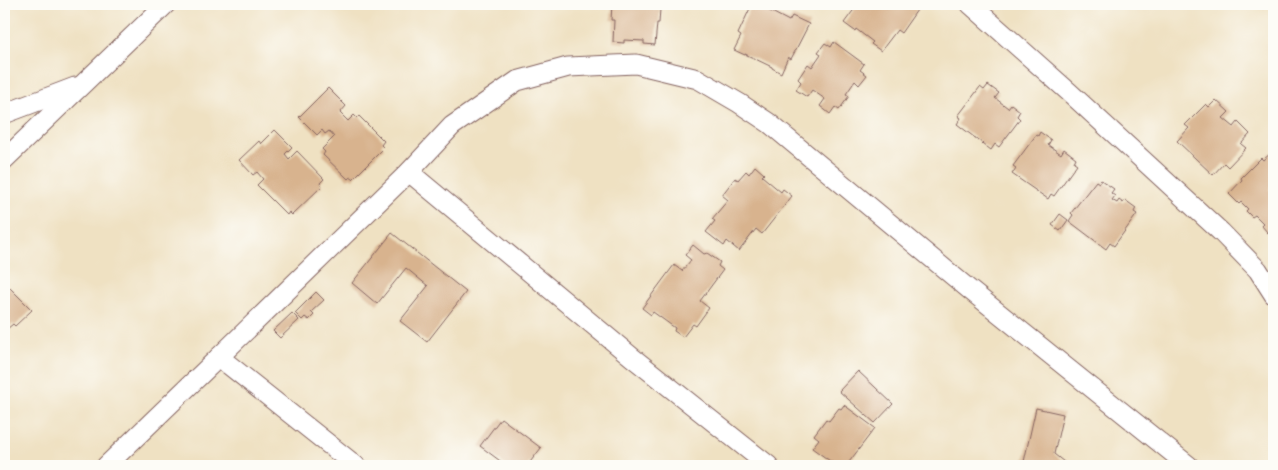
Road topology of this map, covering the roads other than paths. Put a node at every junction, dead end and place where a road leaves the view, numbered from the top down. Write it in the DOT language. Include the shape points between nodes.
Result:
graph roads {
  1 [pos="166,4"];
  2 [pos="970,4"];
  3 [pos="83,84"];
  4 [pos="4,114"];
  5 [pos="4,160"];
  6 [pos="409,172"];
  7 [pos="1274,295"];
  8 [pos="219,357"];
  9 [pos="106,466"];
  10 [pos="356,466"];
  11 [pos="769,466"];
  12 [pos="1189,466"];
  1 -- 3 [label="street"];
  2 -- 7 [label="street" via="1221,232 1258,270"];
  3 -- 4 [label="street"];
  3 -- 5 [label="street"];
  6 -- 8 [label="street"];
  6 -- 11 [label="street"];
  6 -- 12 [label="street" via="452,126 517,81 568,67 636,64 698,79 769,123"];
  8 -- 9 [label="street"];
  8 -- 10 [label="street"];
}
